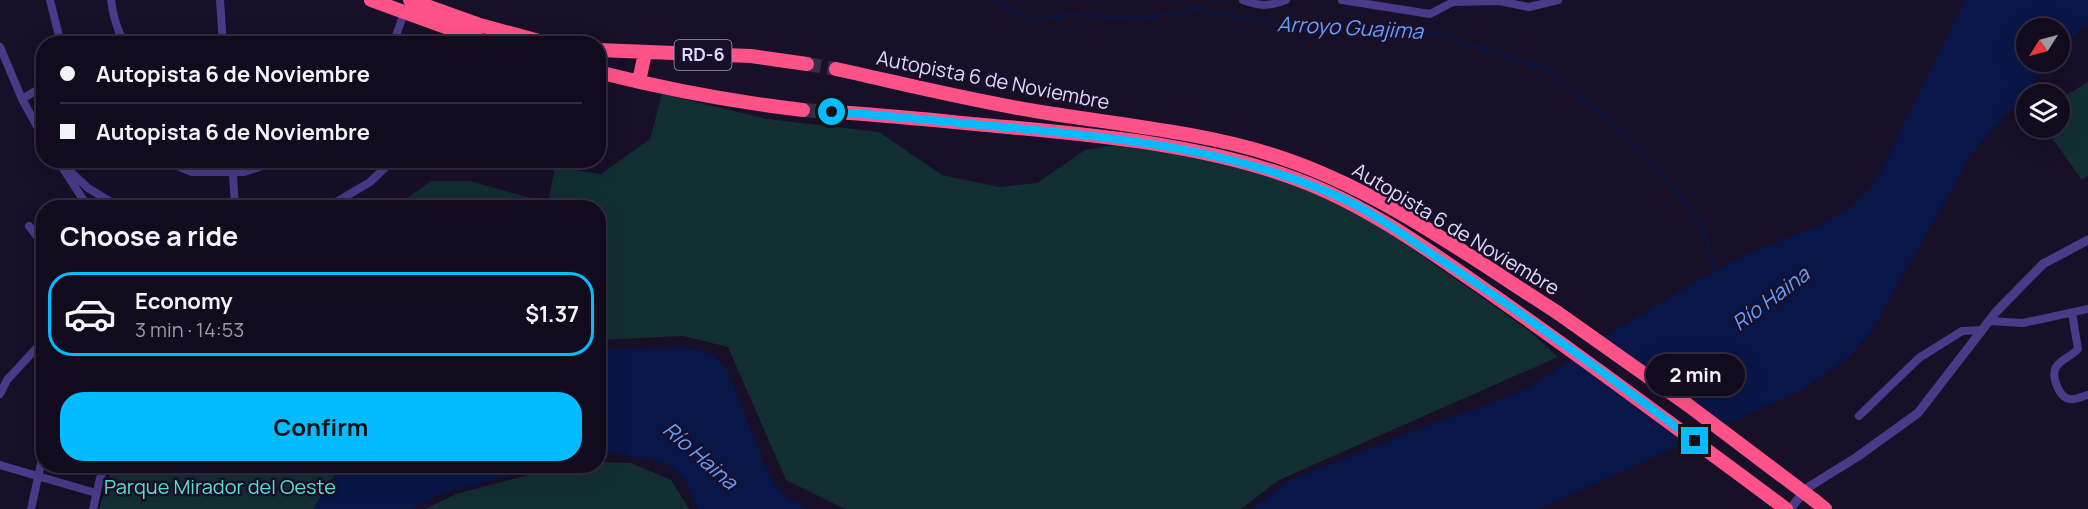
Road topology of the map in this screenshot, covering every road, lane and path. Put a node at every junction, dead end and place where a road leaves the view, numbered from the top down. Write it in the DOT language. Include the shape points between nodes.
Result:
graph roads {
  1 [pos="50,0"];
  2 [pos="111,0"];
  3 [pos="220,0"];
  4 [pos="371,0"];
  5 [pos="1243,0"];
  6 [pos="1286,0"];
  7 [pos="1342,0"];
  8 [pos="1453,1"];
  9 [pos="1556,1"];
  10 [pos="407,6"];
  11 [pos="120,35"];
  12 [pos="59,36"];
  13 [pos="222,36"];
  14 [pos="396,36"];
  15 [pos="474,36"];
  16 [pos="521,36"];
  17 [pos="0,47"];
  18 [pos="606,51"];
  19 [pos="645,53"];
  20 [pos="807,64"];
  21 [pos="836,69"];
  22 [pos="606,74"];
  23 [pos="639,81"];
  24 [pos="36,91"];
  25 [pos="22,99"];
  26 [pos="803,110"];
  27 [pos="832,112"];
  28 [pos="36,124"];
  29 [pos="63,168"];
  30 [pos="66,168"];
  31 [pos="182,168"];
  32 [pos="233,168"];
  33 [pos="256,168"];
  34 [pos="385,168"];
  35 [pos="233,171"];
  36 [pos="83,200"];
  37 [pos="108,200"];
  38 [pos="235,200"];
  39 [pos="340,200"];
  40 [pos="29,226"];
  41 [pos="36,235"];
  42 [pos="2088,240"];
  43 [pos="2088,309"];
  44 [pos="2073,313"];
  45 [pos="1989,321"];
  46 [pos="1982,330"];
  47 [pos="36,349"];
  48 [pos="0,394"];
  49 [pos="2088,395"];
  50 [pos="1859,416"];
  51 [pos="0,465"];
  52 [pos="39,473"];
  53 [pos="103,473"];
  54 [pos="38,476"];
  55 [pos="96,493"];
  56 [pos="31,509"];
  57 [pos="93,509"];
  58 [pos="1788,509"];
  59 [pos="1825,509"];
  1 -- 12 [label="street"];
  2 -- 11 [label="street"];
  3 -- 13 [label="street"];
  4 -- 10 [label="highway"];
  5 -- 6 [label="street" via="1270,6"];
  7 -- 8 [label="street" via="1430,14"];
  8 -- 9 [label="street" via="1499,1 1529,7"];
  10 -- 14 [label="street"];
  10 -- 15 [label="highway"];
  10 -- 16 [label="highway"];
  17 -- 25 [label="street"];
  18 -- 19 [label="highway, RD-6"];
  19 -- 20 [label="highway, RD-6" via="751,56"];
  19 -- 23 [label="highway"];
  21 -- 59 [label="highway, Autopista 6 de Noviembre, bridge" via="1037,112 1210,139 1272,154 1329,176 1382,202 1558,313"];
  22 -- 23 [label="highway, RD-6"];
  23 -- 26 [label="highway, RD-6" via="757,105"];
  24 -- 25 [label="street"];
  25 -- 28 [label="street"];
  27 -- 58 [label="highway, Autopista 6 de Noviembre" via="1157,144 1254,165 1340,197 1553,337"];
  29 -- 36 [label="street"];
  30 -- 37 [label="street"];
  31 -- 35 [label="street" via="192,172"];
  32 -- 35 [label="street"];
  33 -- 35 [label="street"];
  34 -- 39 [label="street"];
  35 -- 38 [label="street"];
  40 -- 41 [label="street"];
  42 -- 45 [label="street" via="2043,264"];
  43 -- 44 [label="street"];
  44 -- 45 [label="street" via="2023,323"];
  44 -- 49 [label="street" via="2078,349 2060,363 2054,376 2066,399"];
  45 -- 46 [label="street"];
  46 -- 50 [label="street" via="1962,331 1918,358"];
  46 -- 58 [label="street" via="1918,413 1807,488"];
  47 -- 48 [label="street" via="7,380"];
  51 -- 54 [label="street"];
  52 -- 54 [label="street"];
  53 -- 55 [label="street"];
  54 -- 55 [label="street"];
  54 -- 56 [label="street"];
  55 -- 57 [label="street"];
}
